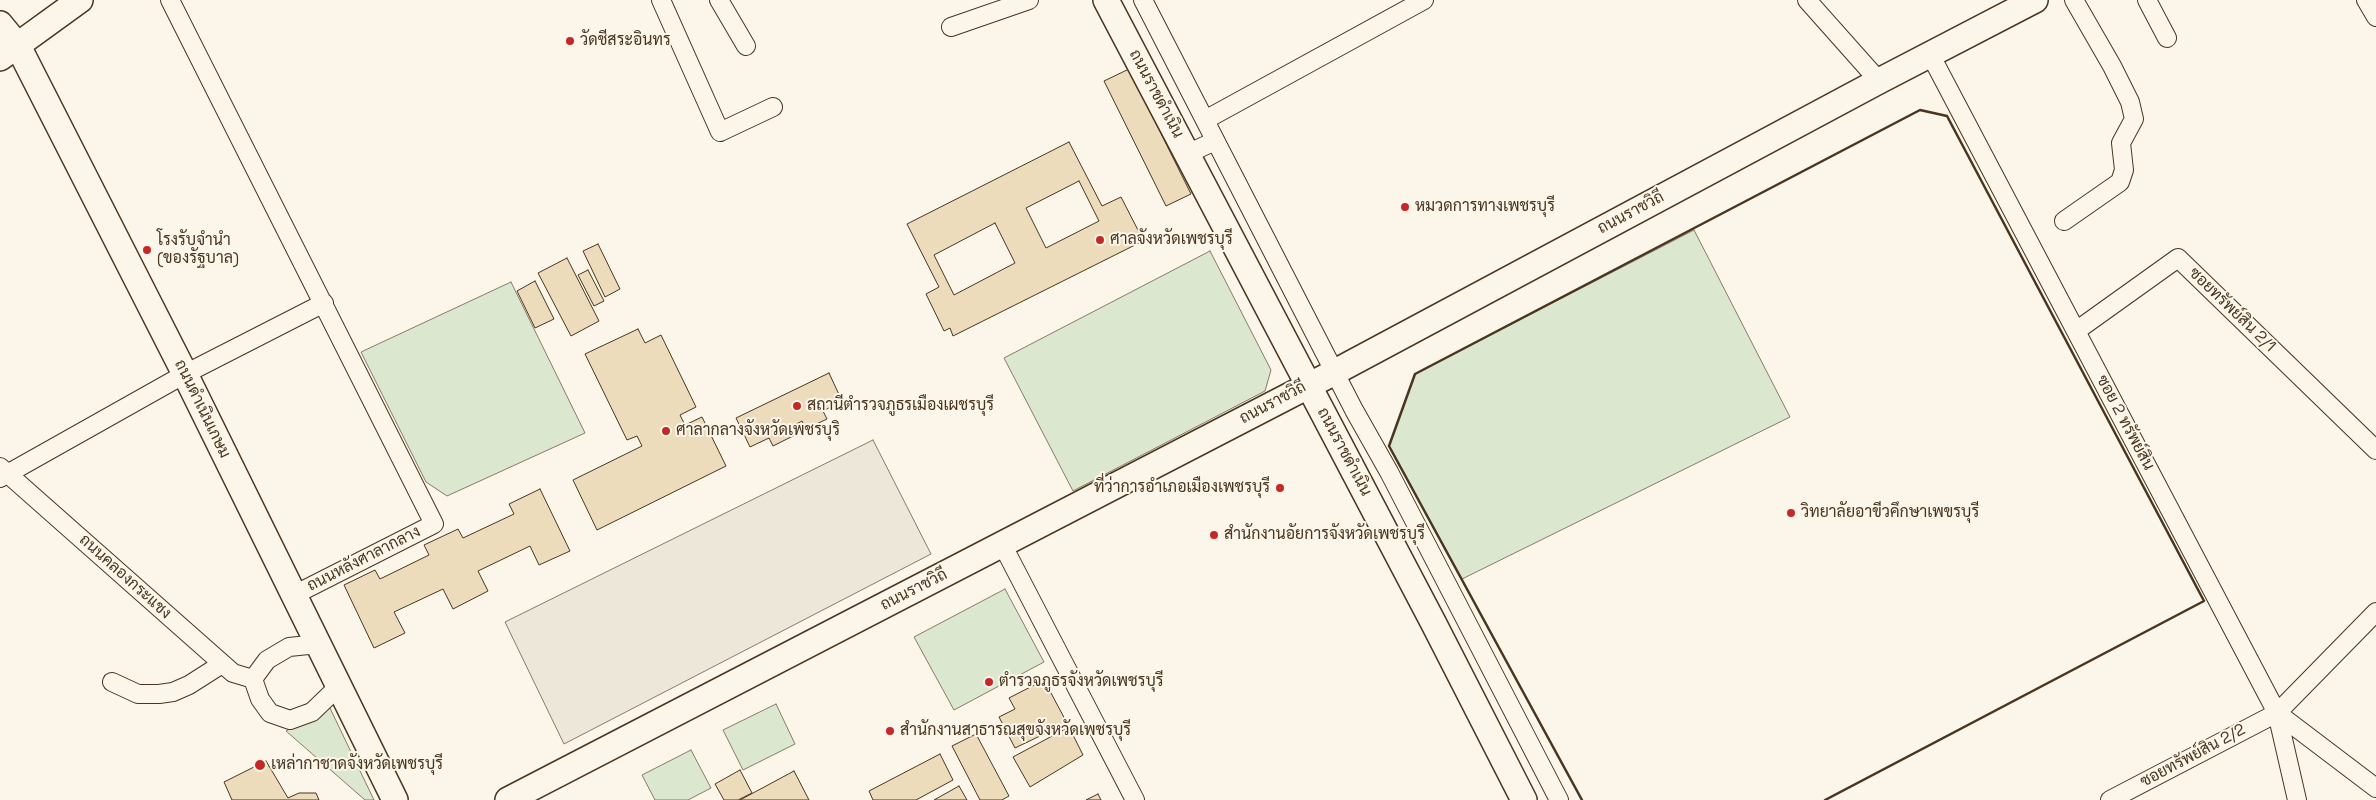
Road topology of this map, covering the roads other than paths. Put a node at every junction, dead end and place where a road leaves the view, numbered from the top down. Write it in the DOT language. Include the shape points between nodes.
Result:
graph roads {
  1 [pos="80,0"];
  2 [pos="170,0"];
  3 [pos="662,0"];
  4 [pos="719,0"];
  5 [pos="1029,0"];
  6 [pos="1106,0"];
  7 [pos="1143,0"];
  8 [pos="1424,0"];
  9 [pos="1807,0"];
  10 [pos="2035,0"];
  11 [pos="2074,0"];
  12 [pos="2147,0"];
  13 [pos="2366,0"];
  14 [pos="2376,17"];
  15 [pos="0,24"];
  16 [pos="951,27"];
  17 [pos="2167,38"];
  18 [pos="746,46"];
  19 [pos="9,52"];
  20 [pos="1930,54"];
  21 [pos="1879,80"];
  22 [pos="774,107"];
  23 [pos="1205,120"];
  24 [pos="1215,141"];
  25 [pos="1187,154"];
  26 [pos="2064,221"];
  27 [pos="324,303"];
  28 [pos="2076,331"];
  29 [pos="1335,372"];
  30 [pos="185,374"];
  31 [pos="1308,384"];
  32 [pos="2376,450"];
  33 [pos="3,473"];
  34 [pos="1002,544"];
  35 [pos="294,595"];
  36 [pos="1460,611"];
  37 [pos="2376,612"];
  38 [pos="1434,624"];
  39 [pos="318,644"];
  40 [pos="222,664"];
  41 [pos="254,679"];
  42 [pos="112,682"];
  43 [pos="339,686"];
  44 [pos="2277,712"];
  45 [pos="2376,788"];
  46 [pos="395,800"];
  47 [pos="508,800"];
  48 [pos="1135,800"];
  49 [pos="1524,800"];
  50 [pos="1558,800"];
  51 [pos="2110,800"];
  52 [pos="2298,800"];
  1 -- 19 [label="main road"];
  2 -- 27 [label="street"];
  3 -- 22 [label="street" via="720,132"];
  4 -- 18 [label="street"];
  5 -- 16 [label="street"];
  6 -- 25 [label="main road, ถนนราชดำเนิน"];
  7 -- 23 [label="street"];
  8 -- 23 [label="street"];
  9 -- 21 [label="street"];
  10 -- 20 [label="main road, ถนนราชวิถี"];
  11 -- 26 [label="street" via="2112,66 2130,102 2134,119 2121,143 2124,170 2120,182"];
  12 -- 17 [label="street"];
  13 -- 14 [label="street"];
  15 -- 19 [label="main road, ถนนดำเนินเกษม"];
  19 -- 30 [label="main road, ถนนดำเนินเกษม"];
  20 -- 21 [label="main road, ถนนราชวิถี"];
  20 -- 28 [label="street, ซอย 2 ทรัพย์สิน"];
  21 -- 29 [label="main road, ถนนราชวิถี"];
  23 -- 24 [label="street"];
  24 -- 25 [label="street"];
  24 -- 29 [label="street"];
  25 -- 31 [label="main road, ถนนราชดำเนิน"];
  27 -- 30 [label="street"];
  27 -- 35 [label="street, ถนนหลังศาลากลาง" via="434,524"];
  28 -- 32 [label="street, ซอยทรัพย์สิน 2/1" via="2178,258"];
  28 -- 44 [label="street, ซอย 2 ทรัพย์สิน"];
  29 -- 31 [label="main road, ถนนราชวิถี"];
  29 -- 36 [label="street"];
  30 -- 33 [label="street"];
  30 -- 35 [label="main road, ถนนดำเนินเกษม"];
  31 -- 34 [label="main road, ถนนราชวิถี"];
  31 -- 38 [label="main road, ถนนราชดำเนิน"];
  33 -- 40 [label="street, ถนนคลองกระแชง"];
  34 -- 47 [label="main road, ถนนราชวิถี"];
  34 -- 48 [label="street"];
  35 -- 39 [label="main road, ถนนดำเนินเกษม"];
  36 -- 38 [label="street"];
  36 -- 50 [label="street"];
  37 -- 44 [label="street, ซอยทรัพย์สิน 2/2"];
  38 -- 49 [label="main road, ถนนราชดำเนิน"];
  39 -- 41 [label="street" via="289,647 267,660"];
  39 -- 43 [label="main road, ถนนดำเนินเกษม"];
  40 -- 41 [label="street, ถนนคลองกระแชง" via="233,673"];
  40 -- 42 [label="street" via="189,685 166,693 138,694"];
  41 -- 43 [label="street" via="260,699 270,713 290,720 312,712"];
  43 -- 46 [label="main road, ถนนดำเนินเกษม"];
  44 -- 45 [label="street"];
  44 -- 51 [label="street, ซอยทรัพย์สิน 2/2"];
  44 -- 52 [label="street, ซอย 2 ทรัพย์สิน"];
}
